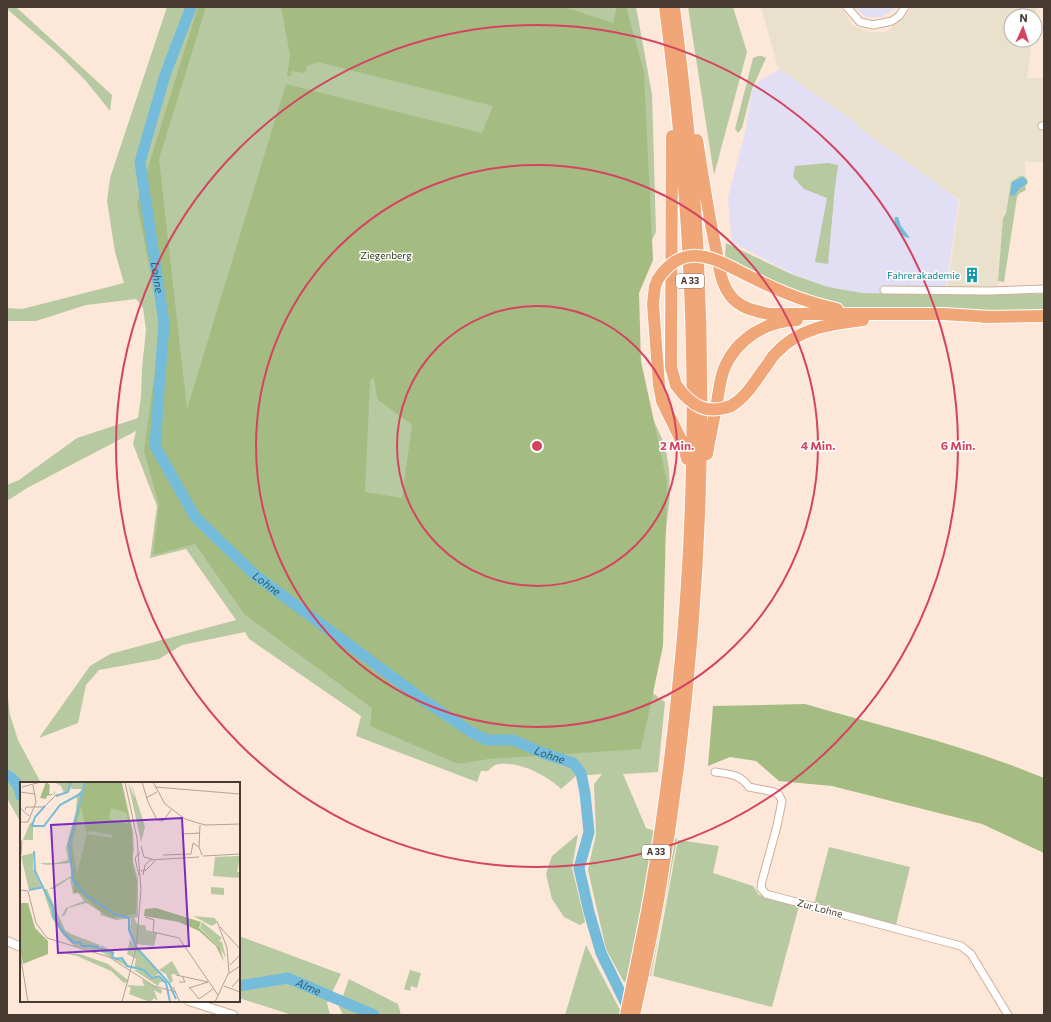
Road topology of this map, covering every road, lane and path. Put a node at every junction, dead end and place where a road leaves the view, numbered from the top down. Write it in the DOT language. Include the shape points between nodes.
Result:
graph roads {
  1 [pos="665,7"];
  2 [pos="674,7"];
  3 [pos="847,7"];
  4 [pos="905,7"];
  5 [pos="674,78"];
  6 [pos="685,100"];
  7 [pos="1044,289"];
  8 [pos="884,290"];
  9 [pos="1044,316"];
  10 [pos="864,317"];
  11 [pos="696,482"];
  12 [pos="683,688"];
  13 [pos="715,772"];
  14 [pos="7,941"];
  15 [pos="20,947"];
  16 [pos="192,1002"];
  17 [pos="233,1015"];
  18 [pos="626,1015"];
  19 [pos="634,1015"];
  20 [pos="1008,1015"];
  1 -- 5 [label="highway, A 33"];
  2 -- 6 [label="highway, A 33"];
  3 -- 4 [label="street" via="860,22 873,25 892,21"];
  5 -- 10 [label="highway, bridge" via="670,90 671,367 676,385 685,398 705,409 732,406 747,394 775,354 797,336 824,325"];
  5 -- 11 [label="highway, A 33" via="689,266"];
  6 -- 10 [label="highway" via="694,121 721,275 730,296 755,311 770,314"];
  6 -- 11 [label="highway, A 33" via="698,260 702,414"];
  7 -- 8 [label="street"];
  9 -- 10 [label="highway" via="990,317 942,314"];
  10 -- 11 [label="highway" via="789,320 774,323 749,336 730,356 724,370"];
  10 -- 11 [label="highway, bridge" via="786,294 707,256 685,256 669,265 658,279 654,291 659,385 662,401 684,446"];
  11 -- 12 [label="highway, A 33" via="688,555"];
  12 -- 18 [label="highway, A 33" via="650,894"];
  12 -- 19 [label="highway, A 33" via="668,841"];
  13 -- 20 [label="street, Zur Lohne" via="743,779 749,787 774,792 782,801 762,881 761,888 766,894 961,946 971,954"];
  14 -- 15 [label="street"];
  16 -- 17 [label="street"];
}
